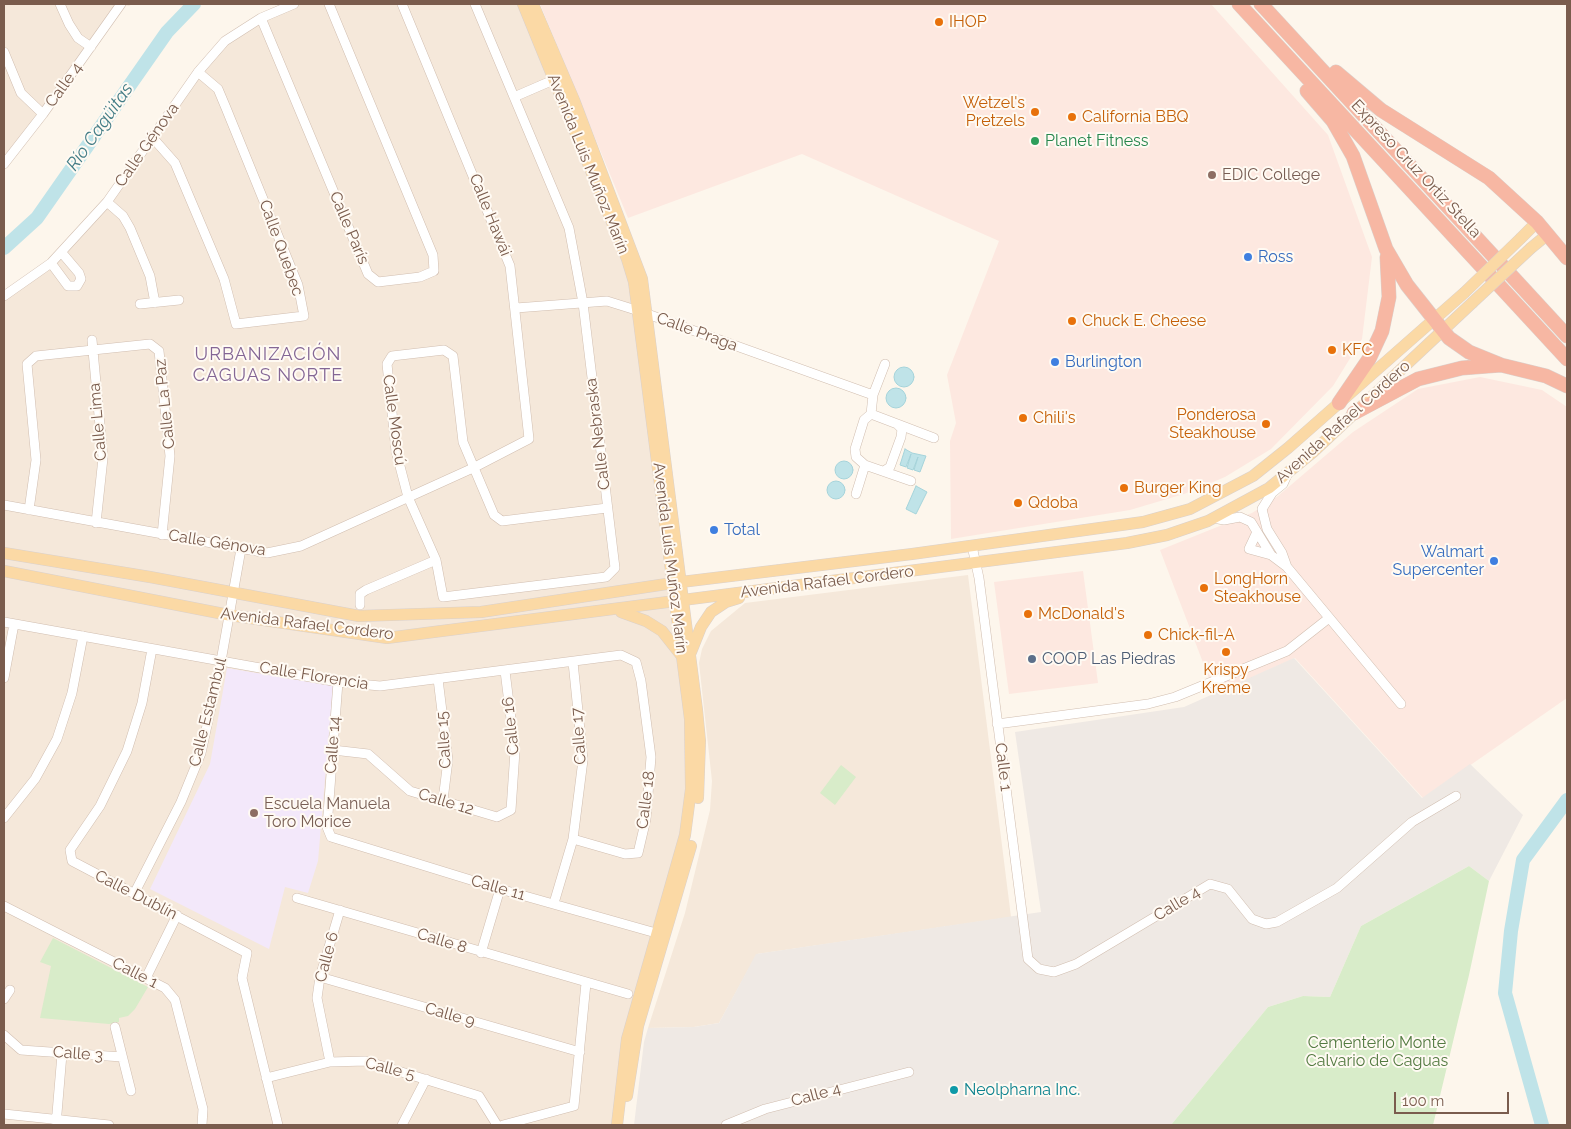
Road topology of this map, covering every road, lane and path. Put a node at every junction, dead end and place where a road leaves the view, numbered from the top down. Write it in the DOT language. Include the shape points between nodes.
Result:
graph roads {
  1 [pos="60,4"];
  2 [pos="121,4"];
  3 [pos="294,4"];
  4 [pos="329,4"];
  5 [pos="402,4"];
  6 [pos="475,4"];
  7 [pos="523,4"];
  8 [pos="533,4"];
  9 [pos="1239,4"];
  10 [pos="1261,4"];
  11 [pos="261,18"];
  12 [pos="1292,36"];
  13 [pos="1278,46"];
  14 [pos="91,47"];
  15 [pos="4,52"];
  16 [pos="198,72"];
  17 [pos="559,78"];
  18 [pos="514,97"];
  19 [pos="43,114"];
  20 [pos="152,137"];
  21 [pos="4,164"];
  22 [pos="107,202"];
  23 [pos="1537,222"];
  24 [pos="1548,234"];
  25 [pos="1386,249"];
  26 [pos="62,253"];
  27 [pos="1567,258"];
  28 [pos="51,263"];
  29 [pos="4,296"];
  30 [pos="179,300"];
  31 [pos="154,303"];
  32 [pos="583,303"];
  33 [pos="140,304"];
  34 [pos="516,308"];
  35 [pos="643,312"];
  36 [pos="1432,319"];
  37 [pos="1442,330"];
  38 [pos="1567,336"];
  39 [pos="92,340"];
  40 [pos="92,351"];
  41 [pos="1567,358"];
  42 [pos="885,364"];
  43 [pos="1501,365"];
  44 [pos="1567,386"];
  45 [pos="873,395"];
  46 [pos="1340,402"];
  47 [pos="1354,413"];
  48 [pos="871,414"];
  49 [pos="897,424"];
  50 [pos="934,438"];
  51 [pos="529,439"];
  52 [pos="865,465"];
  53 [pos="472,468"];
  54 [pos="884,471"];
  55 [pos="1288,473"];
  56 [pos="910,481"];
  57 [pos="856,494"];
  58 [pos="408,497"];
  59 [pos="4,505"];
  60 [pos="607,508"];
  61 [pos="29,510"];
  62 [pos="1213,518"];
  63 [pos="96,523"];
  64 [pos="1257,532"];
  65 [pos="162,534"];
  66 [pos="972,546"];
  67 [pos="241,549"];
  68 [pos="4,553"];
  69 [pos="1271,554"];
  70 [pos="436,560"];
  71 [pos="976,564"];
  72 [pos="1287,567"];
  73 [pos="4,572"];
  74 [pos="678,582"];
  75 [pos="766,590"];
  76 [pos="234,592"];
  77 [pos="680,601"];
  78 [pos="360,605"];
  79 [pos="614,610"];
  80 [pos="229,615"];
  81 [pos="1329,618"];
  82 [pos="4,622"];
  83 [pos="14,624"];
  84 [pos="83,636"];
  85 [pos="152,648"];
  86 [pos="687,655"];
  87 [pos="221,661"];
  88 [pos="573,662"];
  89 [pos="505,671"];
  90 [pos="4,678"];
  91 [pos="438,679"];
  92 [pos="641,681"];
  93 [pos="338,682"];
  94 [pos="1401,704"];
  95 [pos="997,724"];
  96 [pos="333,750"];
  97 [pos="1456,796"];
  98 [pos="443,800"];
  99 [pos="511,810"];
  100 [pos="4,818"];
  101 [pos="331,837"];
  102 [pos="573,839"];
  103 [pos="500,889"];
  104 [pos="134,894"];
  105 [pos="297,898"];
  106 [pos="554,903"];
  107 [pos="4,906"];
  108 [pos="340,910"];
  109 [pos="177,915"];
  110 [pos="661,934"];
  111 [pos="480,953"];
  112 [pos="1054,972"];
  113 [pos="320,977"];
  114 [pos="146,978"];
  115 [pos="586,983"];
  116 [pos="10,990"];
  117 [pos="628,994"];
  118 [pos="4,999"];
  119 [pos="116,1027"];
  120 [pos="4,1035"];
  121 [pos="580,1052"];
  122 [pos="62,1054"];
  123 [pos="122,1057"];
  124 [pos="330,1062"];
  125 [pos="909,1072"];
  126 [pos="266,1078"];
  127 [pos="426,1079"];
  128 [pos="131,1091"];
  129 [pos="4,1114"];
  130 [pos="56,1123"];
  131 [pos="110,1125"];
  132 [pos="202,1125"];
  133 [pos="278,1125"];
  134 [pos="402,1125"];
  135 [pos="497,1125"];
  136 [pos="502,1125"];
  137 [pos="617,1125"];
  138 [pos="625,1125"];
  139 [pos="726,1125"];
  1 -- 14 [label="street" via="78,38"];
  2 -- 14 [label="street, Calle 4"];
  3 -- 11 [label="street, Calle Génova"];
  4 -- 11 [label="street, Calle París" via="433,255 434,271 420,277 378,282 368,274"];
  5 -- 34 [label="street, Calle Hawái" via="510,266"];
  6 -- 18 [label="street, Calle Nebraska"];
  7 -- 17 [label="main road, Avenida Luis Muñoz Marín"];
  8 -- 17 [label="main road, Avenida Luis Muñoz Marín"];
  9 -- 13 [label="highway, Expreso Cruz Ortiz Stella"];
  10 -- 12 [label="highway, Expreso Cruz Ortiz Stella"];
  11 -- 16 [label="street, Calle Génova" via="225,41"];
  12 -- 23 [label="highway" via="1381,110 1489,178"];
  12 -- 38 [label="highway, Expreso Cruz Ortiz Stella"];
  13 -- 25 [label="highway" via="1300,83 1343,137 1363,178"];
  13 -- 41 [label="highway, Expreso Cruz Ortiz Stella"];
  14 -- 19 [label="street, Calle 4"];
  15 -- 19 [label="street" via="21,93"];
  16 -- 20 [label="street, Calle Génova"];
  16 -- 20 [label="street, Calle Quebec" via="218,89 298,285 304,316 236,324 224,279 175,163"];
  17 -- 18 [label="street"];
  17 -- 35 [label="main road, Avenida Luis Muñoz Marín" via="627,259"];
  18 -- 32 [label="street, Calle Nebraska" via="569,228"];
  19 -- 21 [label="street, Calle 4"];
  20 -- 22 [label="street, Calle Génova"];
  22 -- 26 [label="street, Calle Génova"];
  22 -- 31 [label="street" via="124,216 130,228 150,276"];
  23 -- 24 [label="highway"];
  23 -- 36 [label="main road, Avenida Rafael Cordero, bridge" via="1464,293"];
  24 -- 27 [label="highway"];
  24 -- 37 [label="main road, Avenida Rafael Cordero, bridge"];
  25 -- 36 [label="highway" via="1407,286"];
  25 -- 46 [label="highway" via="1389,298 1385,319 1369,359"];
  26 -- 28 [label="street, Calle Génova"];
  26 -- 28 [label="street" via="79,274 81,280 77,286 68,286"];
  28 -- 29 [label="street, Calle Génova"];
  30 -- 31 [label="street"];
  31 -- 33 [label="street"];
  32 -- 34 [label="street, Calle Praga"];
  32 -- 35 [label="street, Calle Praga" via="607,301"];
  32 -- 60 [label="street, Calle Nebraska"];
  34 -- 51 [label="street, Calle Hawái"];
  35 -- 45 [label="street, Calle Praga"];
  35 -- 74 [label="main road, Avenida Luis Muñoz Marín"];
  36 -- 37 [label="highway"];
  36 -- 46 [label="main road, Avenida Rafael Cordero"];
  37 -- 43 [label="highway" via="1469,352"];
  37 -- 47 [label="main road, Avenida Rafael Cordero"];
  39 -- 40 [label="street"];
  40 -- 61 [label="street, Calle La Paz" via="36,356 27,364 36,460"];
  40 -- 63 [label="street, Calle Lima" via="103,458"];
  40 -- 65 [label="street, Calle La Paz" via="150,344 159,351 170,456"];
  42 -- 45 [label="street"];
  43 -- 44 [label="highway" via="1546,376"];
  43 -- 47 [label="highway" via="1462,368 1418,379"];
  45 -- 48 [label="street"];
  46 -- 66 [label="main road, Avenida Rafael Cordero" via="1253,476 1190,509 1143,522"];
  47 -- 55 [label="main road, Avenida Rafael Cordero"];
  48 -- 49 [label="street"];
  48 -- 52 [label="street" via="864,420 855,449 856,457"];
  49 -- 50 [label="street"];
  49 -- 54 [label="street" via="902,429 901,437 890,467"];
  51 -- 53 [label="street, Calle Génova"];
  52 -- 54 [label="street"];
  52 -- 57 [label="street"];
  53 -- 58 [label="street, Calle Génova"];
  53 -- 58 [label="street, Calle Moscú" via="463,442 453,356 444,350 392,356 387,364 396,451"];
  53 -- 60 [label="street" via="494,515 502,521"];
  54 -- 56 [label="street"];
  55 -- 62 [label="main road, Avenida Rafael Cordero" via="1269,488"];
  55 -- 72 [label="street" via="1262,510 1267,529"];
  58 -- 67 [label="street, Calle Génova" via="302,546 267,553"];
  58 -- 70 [label="street, Calle Moscú"];
  59 -- 61 [label="street, Calle Génova"];
  60 -- 70 [label="street, Calle Nebraska" via="615,568 606,577 443,597"];
  61 -- 63 [label="street, Calle Génova"];
  62 -- 64 [label="street" via="1240,517 1251,522"];
  62 -- 71 [label="main road, Avenida Rafael Cordero" via="1167,535 1127,543"];
  63 -- 65 [label="street, Calle Génova"];
  64 -- 69 [label="street"];
  64 -- 69 [label="street" via="1249,549"];
  65 -- 67 [label="street, Calle Génova"];
  66 -- 71 [label="street, Calle 1"];
  66 -- 74 [label="main road, Avenida Rafael Cordero"];
  67 -- 76 [label="street, Calle Estambul"];
  68 -- 76 [label="main road, Avenida Rafael Cordero"];
  69 -- 72 [label="street"];
  70 -- 78 [label="street" via="366,590 360,594"];
  71 -- 75 [label="main road, Avenida Rafael Cordero"];
  71 -- 95 [label="street, Calle 1"];
  72 -- 81 [label="street"];
  73 -- 80 [label="main road, Avenida Rafael Cordero"];
  74 -- 76 [label="main road, Avenida Rafael Cordero" via="481,612 359,616"];
  74 -- 77 [label="main road, Avenida Luis Muñoz Marín"];
  75 -- 77 [label="main road, Avenida Rafael Cordero"];
  75 -- 86 [label="main road" via="726,602 712,612"];
  76 -- 80 [label="street, Calle Estambul"];
  77 -- 79 [label="main road, Avenida Rafael Cordero"];
  77 -- 86 [label="main road, Avenida Luis Muñoz Marín"];
  79 -- 80 [label="main road, Avenida Rafael Cordero" via="387,638"];
  79 -- 86 [label="main road" via="634,615 662,631"];
  80 -- 87 [label="street, Calle Estambul"];
  81 -- 94 [label="street"];
  81 -- 95 [label="street" via="1287,651 1174,697 1148,704"];
  82 -- 83 [label="street, Calle Florencia"];
  83 -- 84 [label="street, Calle Florencia"];
  83 -- 90 [label="street"];
  84 -- 85 [label="street, Calle Florencia"];
  84 -- 100 [label="street" via="72,693 56,738 35,779"];
  85 -- 87 [label="street, Calle Florencia"];
  85 -- 104 [label="street, Calle Dublín" via="142,703 127,751 100,806 70,850 72,861"];
  86 -- 110 [label="main road, Avenida Luis Muñoz Marín" via="690,804 683,850"];
  87 -- 93 [label="street, Calle Florencia"];
  87 -- 104 [label="street, Calle Estambul" via="201,753 181,802"];
  88 -- 89 [label="street, Calle Florencia"];
  88 -- 92 [label="street, Calle Florencia" via="621,655 636,662"];
  88 -- 102 [label="street, Calle 17" via="583,760"];
  89 -- 91 [label="street, Calle Florencia"];
  89 -- 99 [label="street, Calle 16" via="515,751"];
  91 -- 93 [label="street, Calle Florencia" via="380,686"];
  91 -- 98 [label="street, Calle 15" via="448,760"];
  92 -- 102 [label="street, Calle 18" via="651,757 646,819 638,853 625,854"];
  93 -- 96 [label="street, Calle 14"];
  95 -- 112 [label="street, Calle 1" via="1028,959 1039,969"];
  96 -- 98 [label="street, Calle 12" via="368,754 410,791"];
  96 -- 101 [label="street, Calle 14" via="327,827"];
  97 -- 112 [label="street, Calle 4" via="1412,822 1337,888 1278,922 1266,924 1252,919 1228,889 1210,884 1076,964"];
  98 -- 99 [label="street, Calle 12" via="497,817"];
  101 -- 103 [label="street, Calle 11"];
  102 -- 106 [label="street, Calle 17"];
  103 -- 106 [label="street, Calle 11"];
  103 -- 111 [label="street"];
  104 -- 109 [label="street, Calle Dublín"];
  105 -- 108 [label="street, Calle 8"];
  106 -- 110 [label="street, Calle 11"];
  107 -- 114 [label="street, Calle 1"];
  108 -- 111 [label="street, Calle 8"];
  108 -- 113 [label="street, Calle 6"];
  109 -- 114 [label="street"];
  109 -- 126 [label="street, Calle Dublín" via="247,953 242,978"];
  110 -- 137 [label="main road, Avenida Luis Muñoz Marín" via="627,1040"];
  110 -- 138 [label="main road, Avenida Luis Muñoz Marín" via="638,1026"];
  111 -- 115 [label="street, Calle 8"];
  113 -- 121 [label="street, Calle 9"];
  113 -- 124 [label="street, Calle 6" via="316,998"];
  114 -- 132 [label="street, Calle 1" via="164,988 175,1000 203,1109"];
  115 -- 117 [label="street, Calle 8"];
  115 -- 121 [label="street"];
  116 -- 118 [label="street"];
  119 -- 123 [label="street"];
  120 -- 122 [label="street, Calle 3" via="21,1050"];
  121 -- 136 [label="street" via="574,1106"];
  122 -- 123 [label="street, Calle 3"];
  122 -- 130 [label="street"];
  123 -- 128 [label="street, Calle 3"];
  124 -- 126 [label="street, Calle 5"];
  124 -- 127 [label="street, Calle 5" via="366,1061"];
  125 -- 139 [label="street, Calle 4" via="765,1109"];
  126 -- 133 [label="street, Calle Dublín"];
  127 -- 134 [label="street"];
  127 -- 135 [label="street, Calle 5" via="479,1096"];
  129 -- 130 [label="street"];
  130 -- 131 [label="street"];
}
